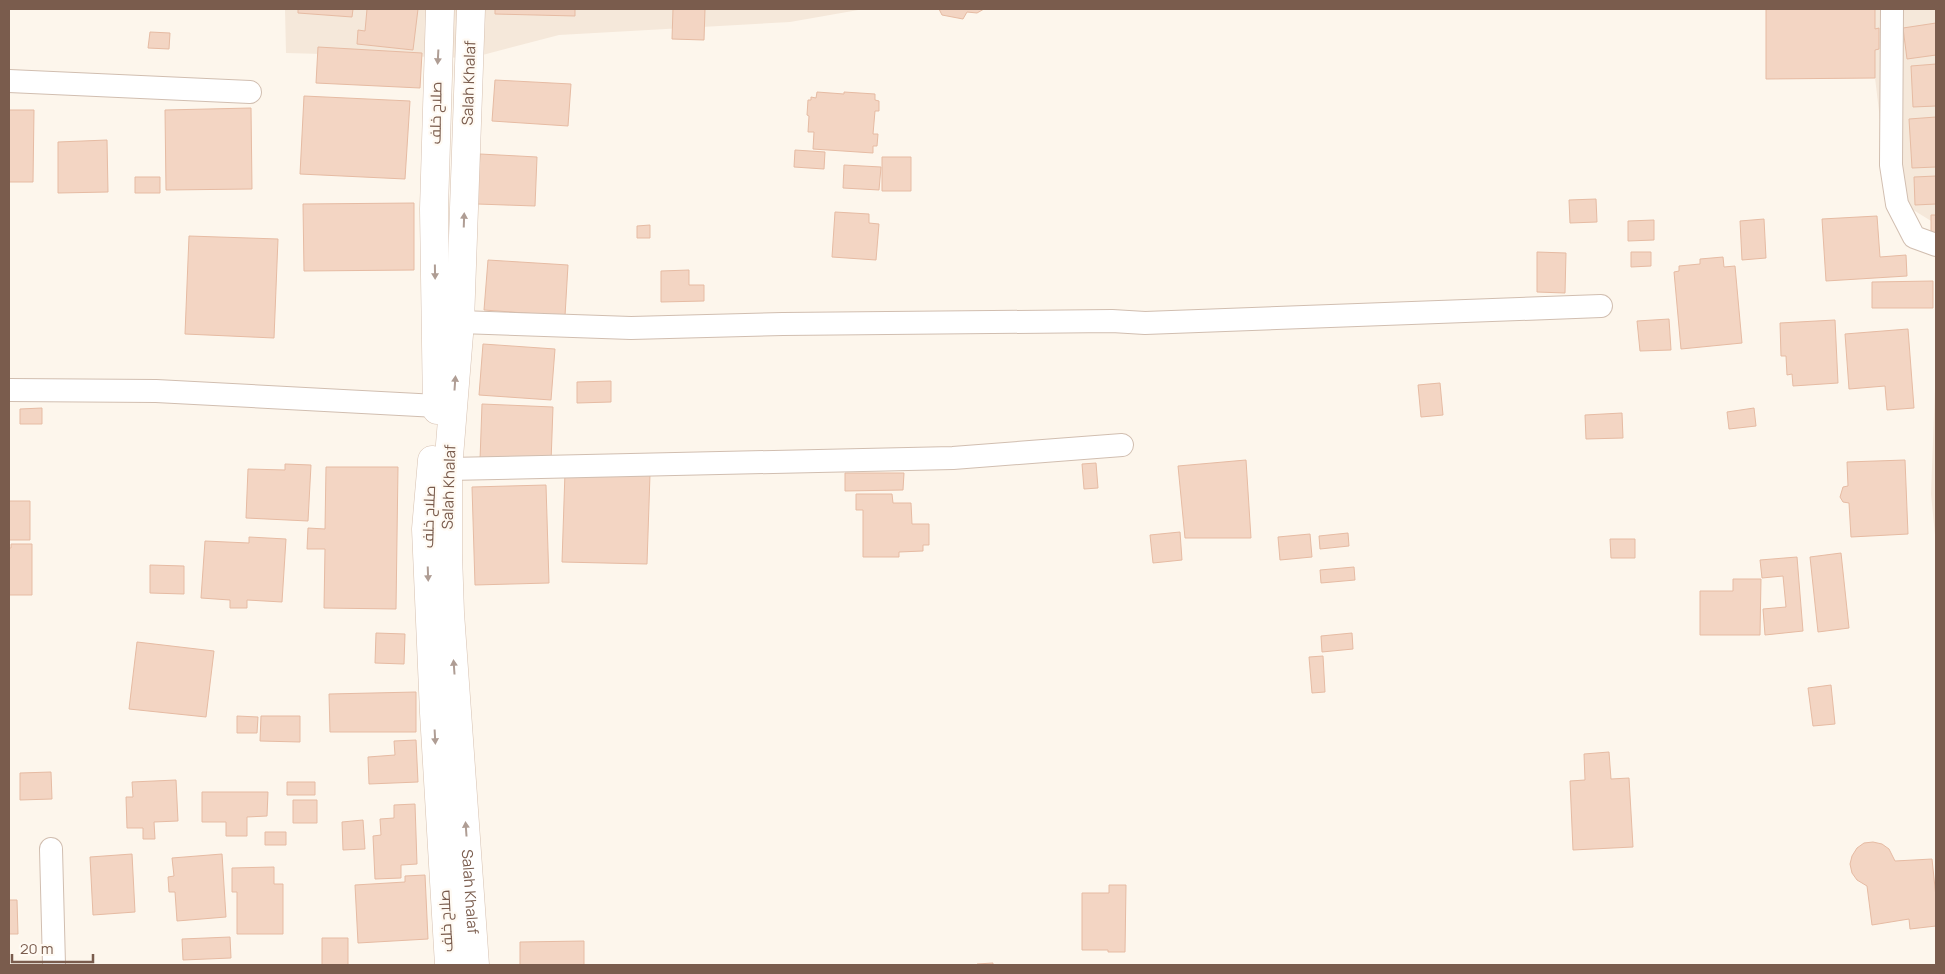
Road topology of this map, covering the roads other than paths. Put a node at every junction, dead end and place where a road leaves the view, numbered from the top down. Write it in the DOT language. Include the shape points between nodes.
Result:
graph roads {
  1 [pos="440,9"];
  2 [pos="471,9"];
  3 [pos="1892,9"];
  4 [pos="9,81"];
  5 [pos="250,92"];
  6 [pos="1936,245"];
  7 [pos="1601,306"];
  8 [pos="460,322"];
  9 [pos="9,390"];
  10 [pos="437,406"];
  11 [pos="1122,445"];
  12 [pos="448,469"];
  13 [pos="51,849"];
  14 [pos="54,965"];
  15 [pos="449,965"];
  16 [pos="475,965"];
  1 -- 10 [label="main road, صلاح خلف, one-way" via="434,209"];
  8 -- 2 [label="main road, Salah Khalaf, one-way"];
  3 -- 6 [label="street" via="1891,165 1897,204 1914,237"];
  4 -- 5 [label="street"];
  7 -- 8 [label="street" via="1145,323 783,324 631,328"];
  12 -- 8 [label="main road, Salah Khalaf, one-way"];
  9 -- 10 [label="street" via="156,391"];
  10 -- 15 [label="main road, صلاح خلف, one-way" via="426,529"];
  11 -- 12 [label="street" via="953,458"];
  16 -- 12 [label="main road, Salah Khalaf, one-way" via="450,613"];
  13 -- 14 [label="street"];
}
